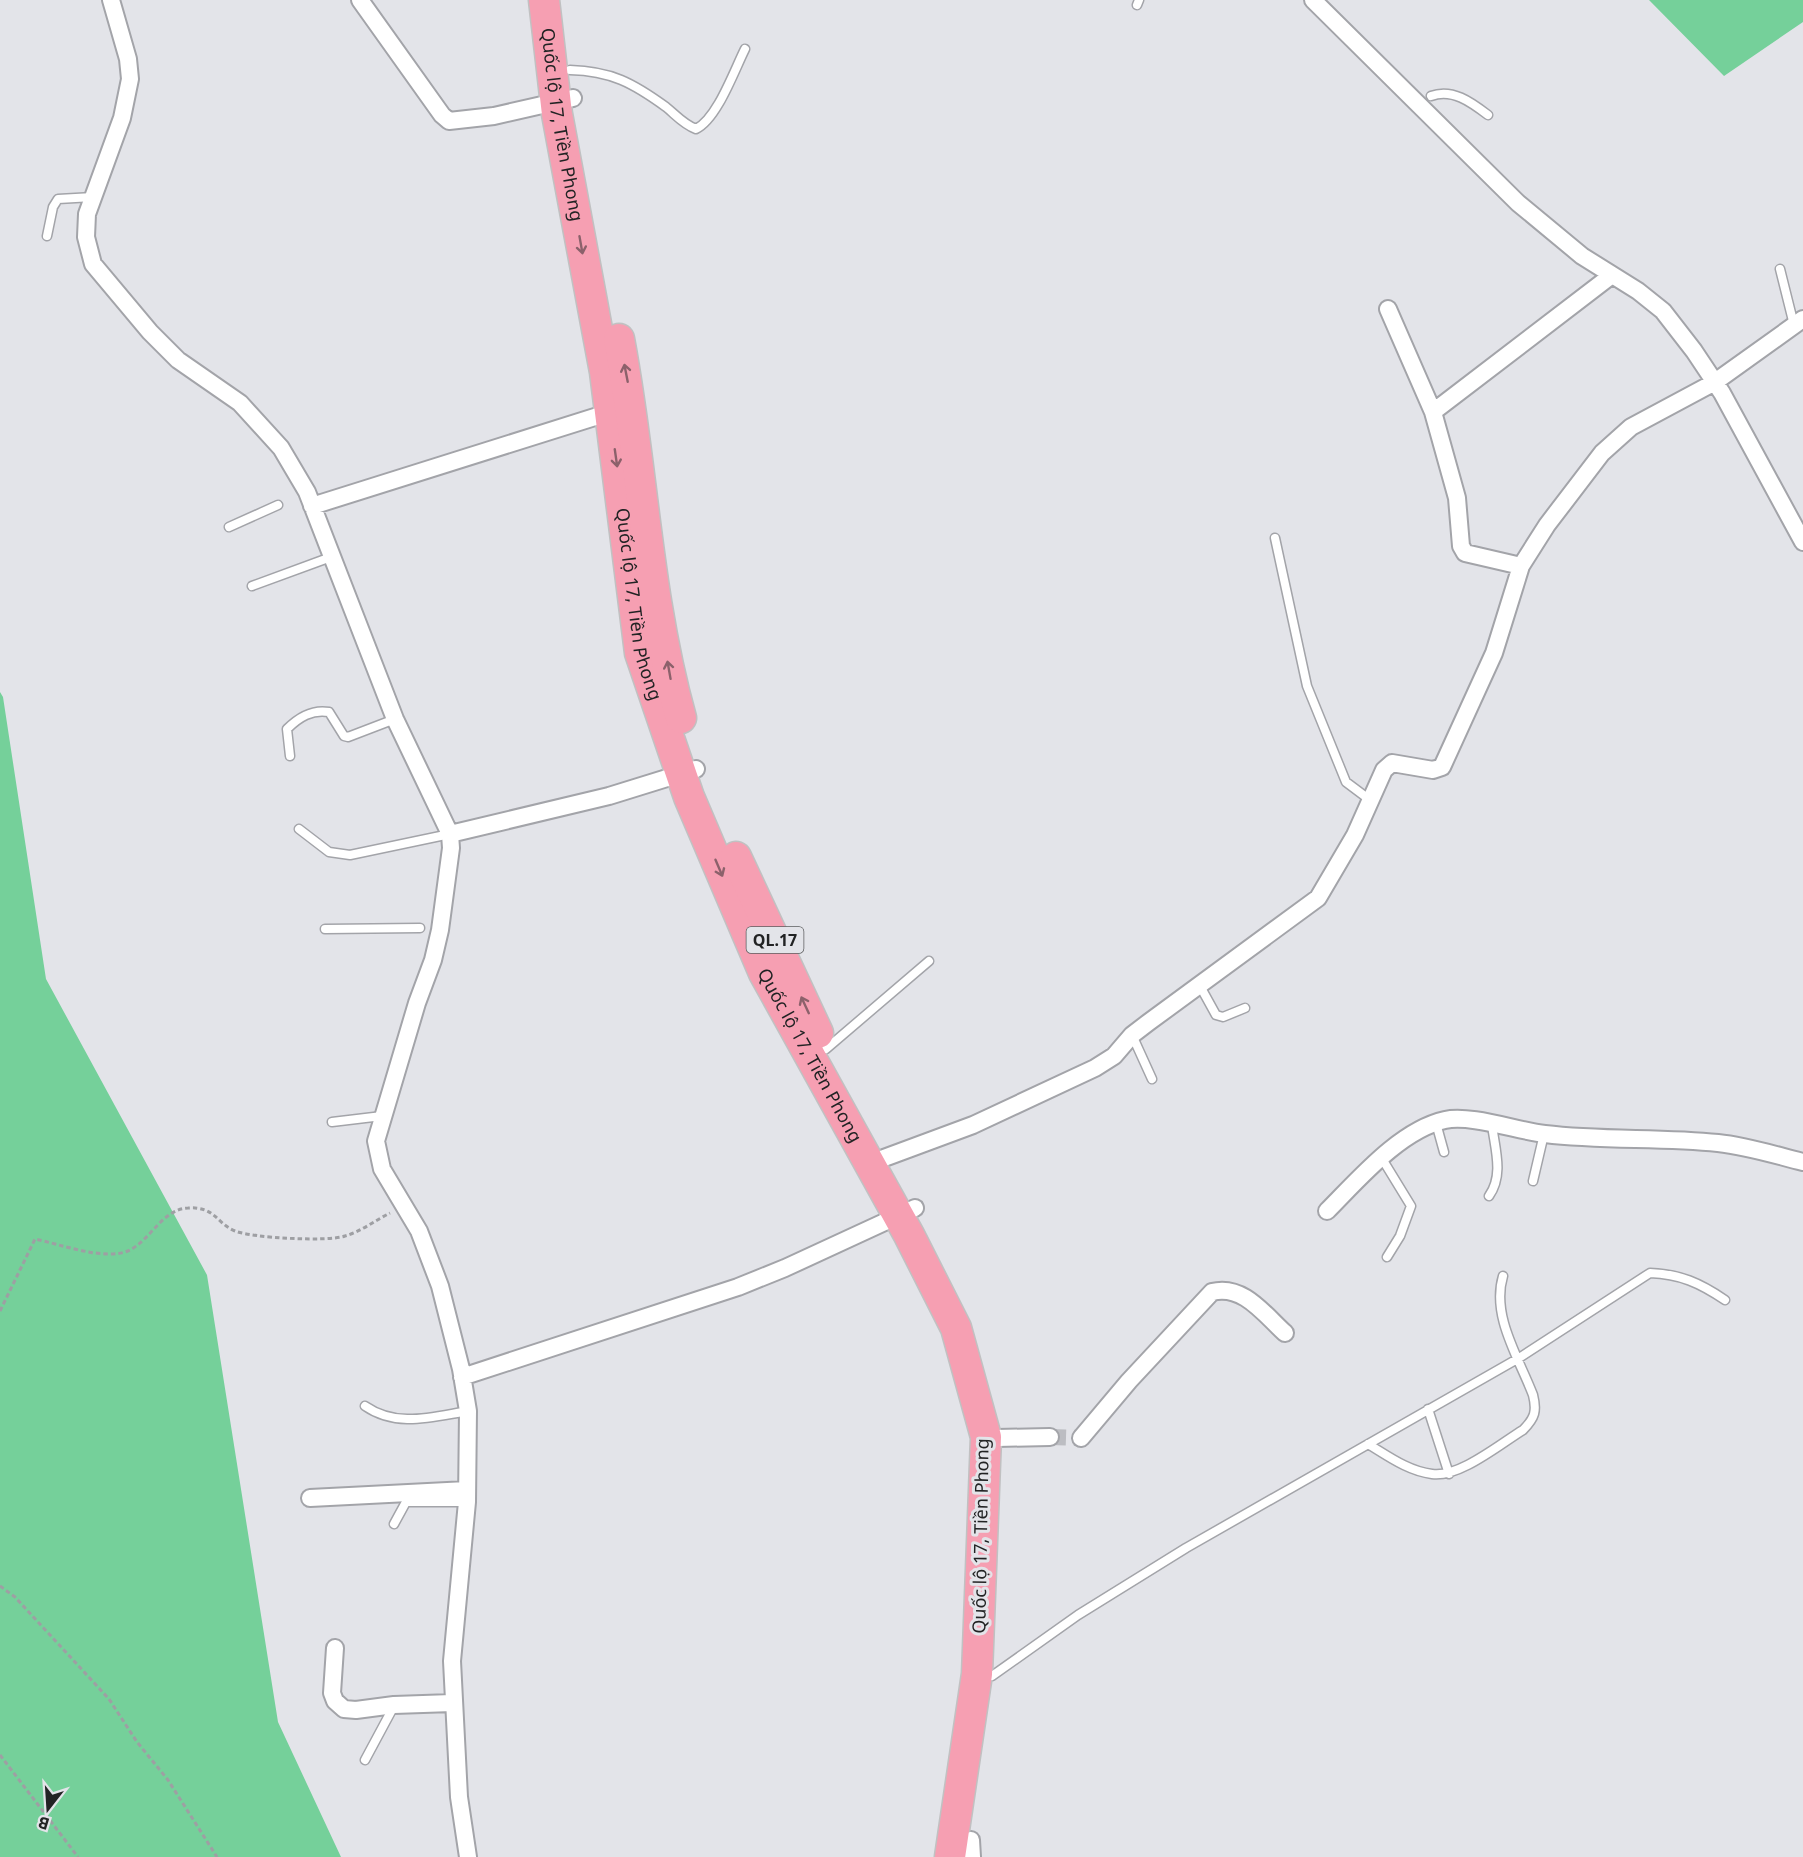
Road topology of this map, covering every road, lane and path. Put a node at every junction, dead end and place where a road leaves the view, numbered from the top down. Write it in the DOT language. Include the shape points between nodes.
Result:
graph roads {
  1 [pos="111,0"];
  2 [pos="360,0"];
  3 [pos="544,0"];
  4 [pos="562,0"];
  5 [pos="1313,0"];
  6 [pos="745,49"];
  7 [pos="567,89"];
  8 [pos="1425,100"];
  9 [pos="1488,115"];
  10 [pos="93,197"];
  11 [pos="47,236"];
  12 [pos="1780,269"];
  13 [pos="1612,275"];
  14 [pos="1388,309"];
  15 [pos="1798,322"];
  16 [pos="1714,382"];
  17 [pos="621,408"];
  18 [pos="1433,412"];
  19 [pos="305,498"];
  20 [pos="278,505"];
  21 [pos="229,527"];
  22 [pos="1275,538"];
  23 [pos="1803,542"];
  24 [pos="331,557"];
  25 [pos="1521,566"];
  26 [pos="252,586"];
  27 [pos="395,719"];
  28 [pos="290,756"];
  29 [pos="688,772"];
  30 [pos="1370,800"];
  31 [pos="299,829"];
  32 [pos="450,834"];
  33 [pos="420,928"];
  34 [pos="325,930"];
  35 [pos="929,960"];
  36 [pos="1200,986"];
  37 [pos="1245,1008"];
  38 [pos="1132,1035"];
  39 [pos="826,1049"];
  40 [pos="1152,1079"];
  41 [pos="382,1116"];
  42 [pos="332,1122"];
  43 [pos="1436,1123"];
  44 [pos="1492,1125"];
  45 [pos="1544,1134"];
  46 [pos="1444,1152"];
  47 [pos="1381,1157"];
  48 [pos="884,1158"];
  49 [pos="1803,1162"];
  50 [pos="1533,1181"];
  51 [pos="1489,1196"];
  52 [pos="402,1207"];
  53 [pos="1327,1211"];
  54 [pos="906,1212"];
  55 [pos="1388,1257"];
  56 [pos="1503,1276"];
  57 [pos="1725,1300"];
  58 [pos="0,1311"];
  59 [pos="1285,1333"];
  60 [pos="1519,1358"];
  61 [pos="462,1377"];
  62 [pos="365,1406"];
  63 [pos="1428,1409"];
  64 [pos="468,1411"];
  65 [pos="1050,1437"];
  66 [pos="997,1438"];
  67 [pos="1081,1438"];
  68 [pos="1368,1444"];
  69 [pos="1449,1474"];
  70 [pos="467,1496"];
  71 [pos="310,1498"];
  72 [pos="394,1524"];
  73 [pos="0,1586"];
  74 [pos="334,1648"];
  75 [pos="992,1676"];
  76 [pos="452,1703"];
  77 [pos="394,1705"];
  78 [pos="0,1755"];
  79 [pos="365,1760"];
  80 [pos="965,1853"];
  81 [pos="78,1857"];
  82 [pos="217,1857"];
  83 [pos="468,1857"];
  1 -- 10 [label="street" via="130,79 122,118"];
  2 -- 7 [label="street" via="449,120 494,116"];
  3 -- 7 [label="highway, Quốc lộ 17, Tiền Phong"];
  4 -- 7 [label="highway, Quốc lộ 17, Tiền Phong / QL.17"];
  5 -- 8 [label="street"];
  6 -- 7 [label="lane" via="715,110 705,125 696,129 685,125 636,86 613,75"];
  7 -- 17 [label="highway, Quốc lộ 17, Tiền Phong / QL.17"];
  8 -- 9 [label="lane" via="1442,92 1455,94"];
  8 -- 13 [label="street" via="1518,202 1582,256"];
  10 -- 11 [label="lane" via="58,199"];
  10 -- 19 [label="street" via="86,237 93,264 178,360 240,403 280,448"];
  12 -- 15 [label="lane"];
  13 -- 16 [label="street" via="1663,311"];
  13 -- 18 [label="street"];
  14 -- 18 [label="street"];
  15 -- 16 [label="street"];
  16 -- 23 [label="street"];
  16 -- 25 [label="street" via="1631,427 1602,453"];
  17 -- 19 [label="street" via="420,471"];
  17 -- 29 [label="highway, Quốc lộ 17, Tiền Phong / QL.17"];
  18 -- 25 [label="street" via="1457,498 1461,546 1465,553"];
  19 -- 24 [label="street"];
  20 -- 21 [label="lane"];
  22 -- 30 [label="lane" via="1307,686 1346,782"];
  24 -- 26 [label="lane"];
  24 -- 27 [label="street"];
  25 -- 30 [label="street" via="1494,653 1442,767 1433,770 1392,763 1384,770"];
  27 -- 28 [label="lane" via="348,737 329,712 320,710 298,718 287,729"];
  27 -- 32 [label="street"];
  29 -- 32 [label="street" via="609,796"];
  39 -- 29 [label="highway, Quốc lộ 17, Tiền Phong / QL.17, one-way"];
  29 -- 54 [label="highway, Quốc lộ 17, Tiền Phong, one-way" via="764,973"];
  30 -- 36 [label="street" via="1355,835 1318,898"];
  31 -- 32 [label="lane" via="329,852 350,855"];
  32 -- 41 [label="street" via="433,960"];
  33 -- 34 [label="lane"];
  35 -- 39 [label="lane"];
  36 -- 37 [label="lane" via="1216,1015 1223,1017"];
  36 -- 38 [label="street"];
  38 -- 40 [label="lane"];
  38 -- 48 [label="street" via="1114,1056 1095,1068 973,1125"];
  39 -- 48 [label="highway, Quốc lộ 17, Tiền Phong / QL.17"];
  41 -- 42 [label="lane"];
  41 -- 52 [label="street" via="376,1141 382,1169"];
  43 -- 44 [label="street" via="1466,1119"];
  43 -- 46 [label="lane"];
  43 -- 47 [label="street"];
  44 -- 45 [label="street"];
  44 -- 51 [label="lane" via="1498,1170 1497,1185"];
  45 -- 49 [label="street" via="1738,1145"];
  45 -- 50 [label="lane"];
  47 -- 53 [label="street"];
  47 -- 55 [label="lane" via="1411,1206"];
  48 -- 54 [label="highway, Quốc lộ 17, Tiền Phong / QL.17"];
  52 -- 58 [label="path" via="346,1236 320,1239 233,1231 201,1208 185,1208 166,1216 151,1235 128,1251 104,1255 35,1239"];
  52 -- 61 [label="street" via="418,1231 440,1286"];
  54 -- 61 [label="street" via="738,1287"];
  54 -- 66 [label="highway, Quốc lộ 17, Tiền Phong / QL.17" via="953,1284 994,1401"];
  54 -- 80 [label="highway, Quốc lộ 17, Tiền Phong" via="956,1328 986,1437"];
  56 -- 60 [label="lane" via="1498,1291 1499,1309"];
  57 -- 60 [label="lane" via="1687,1278 1650,1273"];
  59 -- 67 [label="street" via="1246,1297 1224,1289 1212,1292"];
  60 -- 63 [label="lane"];
  60 -- 69 [label="lane" via="1537,1409 1533,1420"];
  61 -- 64 [label="street"];
  62 -- 64 [label="lane" via="390,1419"];
  63 -- 68 [label="lane"];
  63 -- 69 [label="lane"];
  64 -- 70 [label="street"];
  65 -- 66 [label="street"];
  66 -- 75 [label="highway, Quốc lộ 17, Tiền Phong / QL.17" via="1001,1477"];
  68 -- 69 [label="lane" via="1407,1467"];
  68 -- 75 [label="lane" via="1176,1554 1078,1615"];
  70 -- 71 [label="street"];
  70 -- 72 [label="lane" via="406,1502"];
  70 -- 76 [label="street" via="452,1661"];
  73 -- 82 [label="path" via="15,1597 109,1699"];
  74 -- 77 [label="street" via="335,1701 344,1709 356,1710"];
  75 -- 80 [label="highway, Quốc lộ 17, Tiền Phong / QL.17"];
  76 -- 77 [label="street"];
  76 -- 83 [label="street"];
  77 -- 79 [label="lane"];
  78 -- 81 [label="path"];
}
